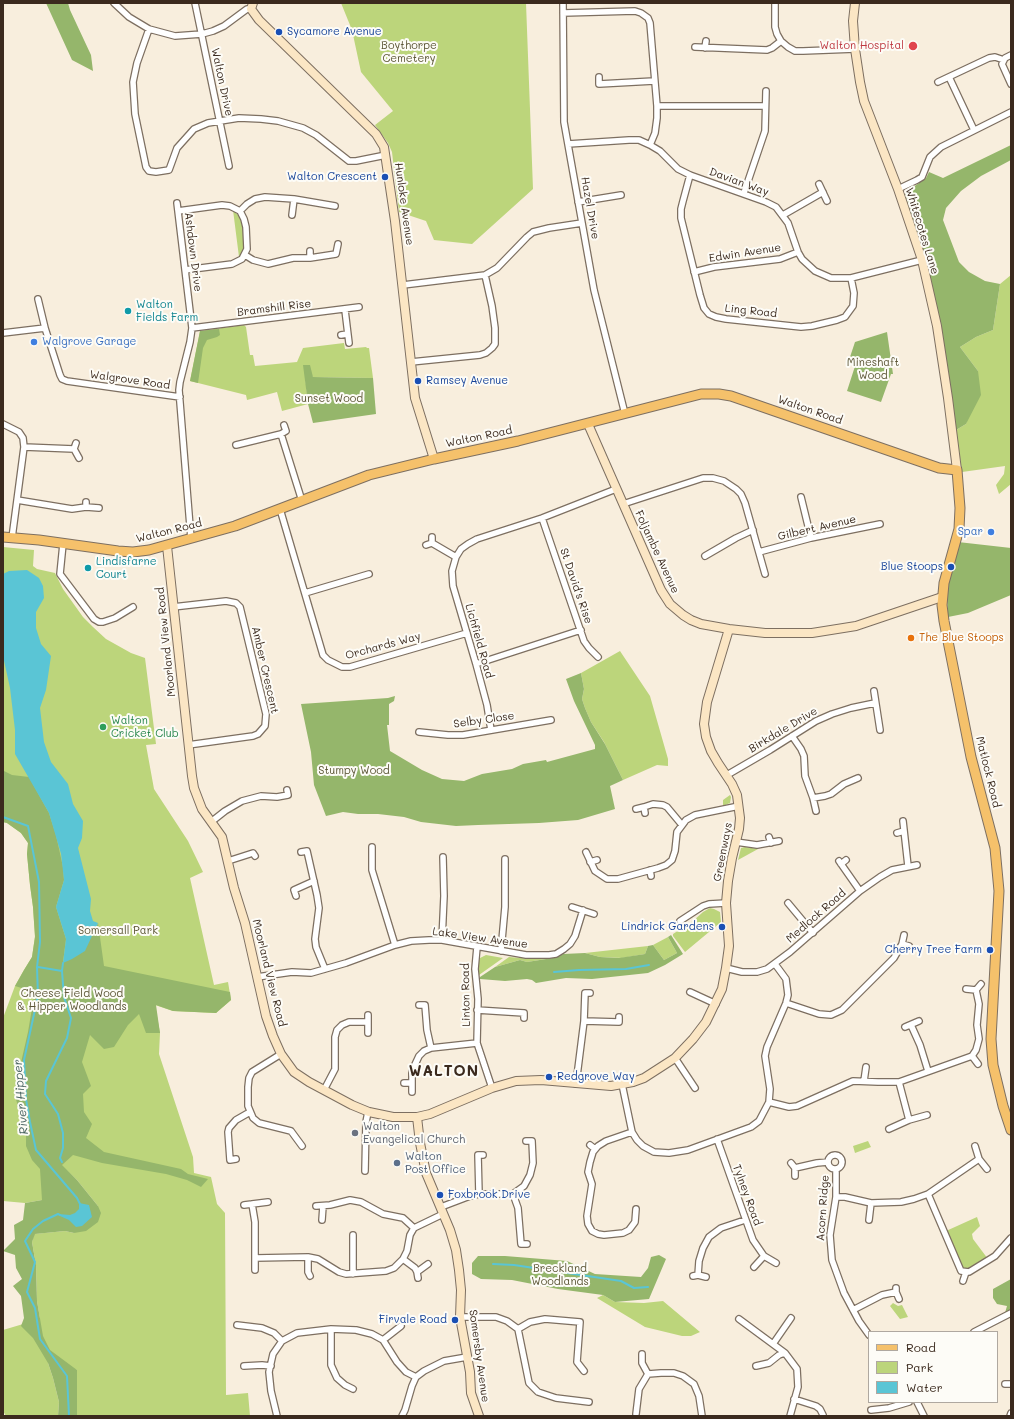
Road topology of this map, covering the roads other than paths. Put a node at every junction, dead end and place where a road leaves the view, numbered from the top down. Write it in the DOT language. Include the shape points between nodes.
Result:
graph roads {
  1 [pos="114,3"];
  2 [pos="195,3"];
  3 [pos="563,3"];
  4 [pos="775,3"];
  5 [pos="855,3"];
  6 [pos="252,6"];
  7 [pos="563,14"];
  8 [pos="149,29"];
  9 [pos="202,34"];
  10 [pos="706,41"];
  11 [pos="781,41"];
  12 [pos="695,47"];
  13 [pos="705,48"];
  14 [pos="854,49"];
  15 [pos="1011,55"];
  16 [pos="1004,60"];
  17 [pos="599,77"];
  18 [pos="949,77"];
  19 [pos="654,81"];
  20 [pos="938,82"];
  21 [pos="1011,84"];
  22 [pos="766,91"];
  23 [pos="657,106"];
  24 [pos="765,106"];
  25 [pos="1011,112"];
  26 [pos="220,121"];
  27 [pos="974,130"];
  28 [pos="568,144"];
  29 [pos="650,145"];
  30 [pos="386,155"];
  31 [pos="229,166"];
  32 [pos="690,175"];
  33 [pos="819,184"];
  34 [pos="898,189"];
  35 [pos="823,192"];
  36 [pos="744,193"];
  37 [pos="621,195"];
  38 [pos="294,199"];
  39 [pos="827,201"];
  40 [pos="578,202"];
  41 [pos="177,203"];
  42 [pos="335,206"];
  43 [pos="178,211"];
  44 [pos="240,211"];
  45 [pos="783,215"];
  46 [pos="292,216"];
  47 [pos="582,223"];
  48 [pos="338,244"];
  49 [pos="310,251"];
  50 [pos="798,252"];
  51 [pos="245,255"];
  52 [pos="310,258"];
  53 [pos="922,260"];
  54 [pos="185,270"];
  55 [pos="694,272"];
  56 [pos="485,275"];
  57 [pos="851,278"];
  58 [pos="403,285"];
  59 [pos="38,299"];
  60 [pos="359,307"];
  61 [pos="345,310"];
  62 [pos="45,328"];
  63 [pos="192,328"];
  64 [pos="3,333"];
  65 [pos="348,334"];
  66 [pos="341,335"];
  67 [pos="349,343"];
  68 [pos="411,362"];
  69 [pos="180,397"];
  70 [pos="625,414"];
  71 [pos="3,424"];
  72 [pos="588,424"];
  73 [pos="284,425"];
  74 [pos="281,434"];
  75 [pos="76,443"];
  76 [pos="236,444"];
  77 [pos="24,447"];
  78 [pos="74,449"];
  79 [pos="79,458"];
  80 [pos="434,459"];
  81 [pos="957,470"];
  82 [pos="616,489"];
  83 [pos="800,497"];
  84 [pos="17,500"];
  85 [pos="302,500"];
  86 [pos="623,504"];
  87 [pos="99,508"];
  88 [pos="280,509"];
  89 [pos="542,518"];
  90 [pos="880,524"];
  91 [pos="753,530"];
  92 [pos="8,538"];
  93 [pos="811,538"];
  94 [pos="191,539"];
  95 [pos="63,544"];
  96 [pos="426,545"];
  97 [pos="167,546"];
  98 [pos="759,552"];
  99 [pos="705,556"];
  100 [pos="456,557"];
  101 [pos="369,574"];
  102 [pos="765,574"];
  103 [pos="305,593"];
  104 [pos="942,597"];
  105 [pos="133,607"];
  106 [pos="173,607"];
  107 [pos="729,628"];
  108 [pos="581,630"];
  109 [pos="467,633"];
  110 [pos="598,657"];
  111 [pos="476,664"];
  112 [pos="874,691"];
  113 [pos="875,703"];
  114 [pos="551,720"];
  115 [pos="491,730"];
  116 [pos="880,730"];
  117 [pos="419,732"];
  118 [pos="792,736"];
  119 [pos="188,745"];
  120 [pos="727,775"];
  121 [pos="858,778"];
  122 [pos="287,790"];
  123 [pos="813,798"];
  124 [pos="739,806"];
  125 [pos="644,807"];
  126 [pos="636,809"];
  127 [pos="816,812"];
  128 [pos="645,813"];
  129 [pos="903,821"];
  130 [pos="211,822"];
  131 [pos="682,825"];
  132 [pos="904,831"];
  133 [pos="897,833"];
  134 [pos="769,837"];
  135 [pos="779,841"];
  136 [pos="736,842"];
  137 [pos="771,843"];
  138 [pos="372,847"];
  139 [pos="301,852"];
  140 [pos="586,852"];
  141 [pos="255,856"];
  142 [pos="443,857"];
  143 [pos="505,859"];
  144 [pos="597,860"];
  145 [pos="228,861"];
  146 [pos="842,861"];
  147 [pos="590,862"];
  148 [pos="917,865"];
  149 [pos="908,866"];
  150 [pos="650,870"];
  151 [pos="651,876"];
  152 [pos="314,882"];
  153 [pos="860,890"];
  154 [pos="296,896"];
  155 [pos="726,903"];
  156 [pos="791,904"];
  157 [pos="572,907"];
  158 [pos="583,910"];
  159 [pos="594,914"];
  160 [pos="680,921"];
  161 [pos="813,933"];
  162 [pos="904,935"];
  163 [pos="442,940"];
  164 [pos="902,944"];
  165 [pos="395,945"];
  166 [pos="909,946"];
  167 [pos="477,947"];
  168 [pos="501,951"];
  169 [pos="776,964"];
  170 [pos="726,968"];
  171 [pos="325,969"];
  172 [pos="257,977"];
  173 [pos="981,984"];
  174 [pos="966,989"];
  175 [pos="976,990"];
  176 [pos="590,992"];
  177 [pos="690,992"];
  178 [pos="786,1003"];
  179 [pos="716,1004"];
  180 [pos="419,1005"];
  181 [pos="477,1010"];
  182 [pos="368,1015"];
  183 [pos="619,1017"];
  184 [pos="524,1018"];
  185 [pos="584,1021"];
  186 [pos="919,1021"];
  187 [pos="368,1022"];
  188 [pos="368,1033"];
  189 [pos="477,1043"];
  190 [pos="431,1048"];
  191 [pos="281,1054"];
  192 [pos="972,1056"];
  193 [pos="675,1058"];
  194 [pos="978,1064"];
  195 [pos="866,1067"];
  196 [pos="661,1068"];
  197 [pos="928,1071"];
  198 [pos="864,1081"];
  199 [pos="411,1082"];
  200 [pos="899,1082"];
  201 [pos="404,1083"];
  202 [pos="576,1084"];
  203 [pos="622,1084"];
  204 [pos="492,1088"];
  205 [pos="696,1088"];
  206 [pos="324,1090"];
  207 [pos="412,1092"];
  208 [pos="769,1102"];
  209 [pos="250,1112"];
  210 [pos="368,1112"];
  211 [pos="927,1115"];
  212 [pos="417,1117"];
  213 [pos="909,1120"];
  214 [pos="889,1129"];
  215 [pos="1011,1130"];
  216 [pos="632,1132"];
  217 [pos="717,1139"];
  218 [pos="526,1141"];
  219 [pos="590,1145"];
  220 [pos="302,1146"];
  221 [pos="975,1146"];
  222 [pos="595,1149"];
  223 [pos="483,1155"];
  224 [pos="236,1159"];
  225 [pos="979,1159"];
  226 [pos="791,1162"];
  227 [pos="828,1162"];
  228 [pos="795,1168"];
  229 [pos="987,1169"];
  230 [pos="836,1170"];
  231 [pos="366,1172"];
  232 [pos="795,1176"];
  233 [pos="479,1194"];
  234 [pos="513,1194"];
  235 [pos="928,1194"];
  236 [pos="836,1197"];
  237 [pos="268,1202"];
  238 [pos="871,1202"];
  239 [pos="252,1204"];
  240 [pos="244,1205"];
  241 [pos="636,1209"];
  242 [pos="442,1211"];
  243 [pos="322,1220"];
  244 [pos="745,1220"];
  245 [pos="869,1220"];
  246 [pos="414,1228"];
  247 [pos="353,1235"];
  248 [pos="1011,1238"];
  249 [pos="527,1244"];
  250 [pos="764,1256"];
  251 [pos="308,1257"];
  252 [pos="255,1258"];
  253 [pos="403,1259"];
  254 [pos="776,1263"];
  255 [pos="428,1264"];
  256 [pos="754,1267"];
  257 [pos="255,1270"];
  258 [pos="966,1272"];
  259 [pos="353,1274"];
  260 [pos="310,1276"];
  261 [pos="706,1277"];
  262 [pos="963,1281"];
  263 [pos="899,1299"];
  264 [pos="853,1310"];
  265 [pos="1011,1313"];
  266 [pos="460,1317"];
  267 [pos="791,1318"];
  268 [pos="740,1319"];
  269 [pos="237,1325"];
  270 [pos="401,1326"];
  271 [pos="331,1329"];
  272 [pos="518,1329"];
  273 [pos="976,1331"];
  274 [pos="868,1333"];
  275 [pos="383,1340"];
  276 [pos="282,1341"];
  277 [pos="773,1344"];
  278 [pos="785,1353"];
  279 [pos="642,1354"];
  280 [pos="467,1357"];
  281 [pos="244,1366"];
  282 [pos="271,1366"];
  283 [pos="756,1366"];
  284 [pos="584,1371"];
  285 [pos="648,1374"];
  286 [pos="416,1377"];
  287 [pos="353,1389"];
  288 [pos="794,1399"];
  289 [pos="589,1402"];
  290 [pos="906,1403"];
  291 [pos="918,1403"];
  292 [pos="871,1410"];
  293 [pos="636,1414"];
  294 [pos="823,1415"];
  295 [pos="277,1416"];
  296 [pos="402,1416"];
  297 [pos="478,1416"];
  298 [pos="702,1416"];
  299 [pos="790,1416"];
  300 [pos="924,1416"];
  1 -- 8 [label="street" via="128,17"];
  2 -- 9 [label="street, Walton Drive"];
  3 -- 7 [label="street, Hazel Drive"];
  4 -- 11 [label="street" via="775,27"];
  5 -- 14 [label="street, Whitecotes Lane"];
  6 -- 9 [label="street" via="224,26"];
  6 -- 30 [label="street, Hunloke Avenue" via="259,20 376,134"];
  7 -- 19 [label="street" via="644,14 650,23"];
  7 -- 28 [label="street, Hazel Drive" via="563,108"];
  8 -- 9 [label="street" via="175,36"];
  8 -- 26 [label="street" via="133,82 135,114 149,171 169,170 177,148 189,133 200,126"];
  9 -- 26 [label="street, Walton Drive"];
  10 -- 13 [label="street"];
  11 -- 13 [label="street" via="766,50"];
  11 -- 14 [label="street" via="795,51"];
  12 -- 13 [label="street"];
  14 -- 34 [label="street, Whitecotes Lane" via="864,101"];
  15 -- 16 [label="street"];
  16 -- 18 [label="street" via="989,58"];
  16 -- 21 [label="street" via="1002,64"];
  17 -- 19 [label="street" via="599,84"];
  18 -- 20 [label="street"];
  18 -- 27 [label="street"];
  19 -- 23 [label="street"];
  22 -- 24 [label="street"];
  23 -- 24 [label="street"];
  23 -- 29 [label="street" via="655,133"];
  24 -- 36 [label="street" via="765,131"];
  25 -- 27 [label="street"];
  26 -- 30 [label="street" via="239,118 261,119 293,125 316,135 352,161"];
  26 -- 31 [label="street, Walton Drive"];
  27 -- 34 [label="street" via="935,151 922,177"];
  28 -- 29 [label="street, Davian Way" via="639,140"];
  28 -- 40 [label="street, Hazel Drive"];
  29 -- 32 [label="street, Davian Way" via="678,169"];
  30 -- 58 [label="street, Hunloke Avenue"];
  32 -- 36 [label="street, Davian Way"];
  32 -- 55 [label="street, Ling Road" via="681,218"];
  33 -- 35 [label="street"];
  34 -- 53 [label="street, Whitecotes Lane"];
  35 -- 39 [label="street"];
  35 -- 45 [label="street"];
  36 -- 45 [label="street, Davian Way" via="776,207"];
  37 -- 40 [label="street"];
  38 -- 42 [label="street"];
  38 -- 44 [label="street" via="255,199"];
  38 -- 46 [label="street"];
  40 -- 47 [label="street, Hazel Drive"];
  41 -- 43 [label="street, Ashdown Drive"];
  43 -- 44 [label="street" via="226,205"];
  43 -- 54 [label="street, Ashdown Drive"];
  44 -- 51 [label="street" via="246,226"];
  45 -- 50 [label="street, Davian Way"];
  47 -- 56 [label="street" via="533,232 497,268"];
  47 -- 70 [label="street, Hazel Drive" via="599,311"];
  48 -- 52 [label="street" via="336,254"];
  49 -- 52 [label="street"];
  50 -- 55 [label="street, Edwin Avenue" via="780,259"];
  50 -- 57 [label="street, Davian Way" via="815,272 831,278"];
  51 -- 52 [label="street" via="268,264 293,258"];
  51 -- 54 [label="street" via="235,263"];
  53 -- 57 [label="street, Davian Way"];
  53 -- 81 [label="street, Whitecotes Lane" via="949,404"];
  54 -- 63 [label="street, Ashdown Drive"];
  55 -- 57 [label="street, Ling Road" via="704,308 709,314 800,327 837,320 848,315 855,301"];
  56 -- 58 [label="street"];
  56 -- 68 [label="street" via="495,328 495,344 492,348 480,355"];
  58 -- 68 [label="street, Hunloke Avenue"];
  59 -- 62 [label="street, Walgrove Road"];
  60 -- 61 [label="street, Bramshill Rise"];
  61 -- 63 [label="street, Bramshill Rise"];
  61 -- 65 [label="street"];
  62 -- 64 [label="street"];
  62 -- 69 [label="street, Walgrove Road" via="62,379"];
  63 -- 69 [label="street, Ashdown Drive" via="180,382"];
  65 -- 66 [label="street"];
  65 -- 67 [label="street"];
  68 -- 80 [label="street, Hunloke Avenue" via="415,398"];
  69 -- 94 [label="street, Walgrove Road"];
  70 -- 72 [label="main road, Walton Road"];
  70 -- 81 [label="main road, Walton Road" via="700,394 719,394 942,468"];
  71 -- 77 [label="street" via="20,432"];
  72 -- 80 [label="main road, Walton Road"];
  72 -- 82 [label="street, Foljambe Avenue"];
  73 -- 74 [label="street" via="286,432"];
  74 -- 76 [label="street" via="261,436"];
  74 -- 85 [label="street"];
  75 -- 78 [label="street"];
  77 -- 78 [label="street"];
  77 -- 84 [label="street"];
  78 -- 79 [label="street"];
  80 -- 85 [label="main road, Walton Road" via="369,475"];
  81 -- 104 [label="main road, Matlock Road" via="959,529"];
  82 -- 86 [label="street, Foljambe Avenue"];
  82 -- 89 [label="street"];
  83 -- 93 [label="street"];
  84 -- 87 [label="street" via="72,509 86,505"];
  84 -- 92 [label="street"];
  85 -- 88 [label="main road, Walton Road"];
  86 -- 91 [label="street" via="703,478 718,479 730,484 741,494"];
  86 -- 107 [label="street, Foljambe Avenue" via="661,590 670,604 691,620"];
  88 -- 94 [label="main road, Walton Road"];
  88 -- 103 [label="street, Orchards Way"];
  89 -- 100 [label="street" via="477,539 468,544"];
  89 -- 108 [label="street, St David's Rise"];
  90 -- 93 [label="street, Gilbert Avenue"];
  91 -- 98 [label="street"];
  91 -- 99 [label="street"];
  92 -- 95 [label="main road, Walton Road"];
  93 -- 98 [label="street, Gilbert Avenue"];
  94 -- 97 [label="main road, Walton Road"];
  95 -- 97 [label="main road, Walton Road" via="118,552"];
  95 -- 105 [label="street" via="61,576 96,621 117,621"];
  96 -- 100 [label="street" via="432,540"];
  97 -- 106 [label="street, Moorland View Road"];
  98 -- 102 [label="street"];
  100 -- 109 [label="street, Lichfield Road" via="451,578"];
  101 -- 103 [label="street"];
  103 -- 109 [label="street, Orchards Way" via="323,655 342,667 350,667"];
  104 -- 107 [label="street, Foljambe Avenue" via="856,626 827,631 789,634"];
  104 -- 215 [label="main road, Matlock Road" via="944,621 971,756 995,848 999,891 991,1038 993,1065"];
  106 -- 119 [label="street, Moorland View Road"];
  106 -- 119 [label="street, Amber Crescent" via="226,601 240,606 266,714 265,726 253,736"];
  107 -- 120 [label="street, Greenways" via="706,702 704,724 711,751"];
  108 -- 110 [label="street, St David's Rise" via="584,641"];
  108 -- 111 [label="street"];
  109 -- 111 [label="street, Lichfield Road"];
  111 -- 115 [label="street, Lichfield Road"];
  112 -- 113 [label="street"];
  113 -- 116 [label="street"];
  113 -- 118 [label="street, Birkdale Drive" via="832,714"];
  114 -- 115 [label="street, Selby Close"];
  115 -- 117 [label="street, Selby Close" via="463,735"];
  118 -- 120 [label="street, Birkdale Drive"];
  118 -- 123 [label="street" via="802,749 805,776"];
  119 -- 130 [label="street, Moorland View Road" via="194,788 202,810"];
  120 -- 124 [label="street, Greenways" via="737,795"];
  121 -- 123 [label="street" via="831,794"];
  122 -- 130 [label="street" via="288,795 282,797 261,796 234,805"];
  123 -- 127 [label="street"];
  124 -- 131 [label="street" via="695,815"];
  124 -- 136 [label="street, Greenways"];
  125 -- 126 [label="street"];
  125 -- 128 [label="street"];
  125 -- 131 [label="street" via="653,804 663,805"];
  129 -- 132 [label="street"];
  130 -- 145 [label="street, Moorland View Road" via="222,838"];
  131 -- 150 [label="street" via="677,832 672,860 666,865"];
  132 -- 133 [label="street"];
  132 -- 149 [label="street"];
  134 -- 137 [label="street"];
  135 -- 137 [label="street"];
  136 -- 137 [label="street" via="757,845"];
  136 -- 155 [label="street, Greenways"];
  138 -- 165 [label="street" via="372,870"];
  139 -- 152 [label="street" via="307,851"];
  140 -- 147 [label="street"];
  141 -- 145 [label="street" via="253,853"];
  142 -- 163 [label="street"];
  143 -- 168 [label="street" via="505,906"];
  144 -- 147 [label="street"];
  145 -- 172 [label="street, Moorland View Road"];
  146 -- 153 [label="street"];
  147 -- 150 [label="street" via="595,871 607,879 618,879"];
  148 -- 149 [label="street, Medlock Road"];
  149 -- 153 [label="street, Medlock Road" via="886,873"];
  150 -- 151 [label="street"];
  152 -- 154 [label="street" via="294,890"];
  152 -- 171 [label="street" via="319,908 316,947"];
  153 -- 161 [label="street, Medlock Road"];
  155 -- 160 [label="street" via="703,906"];
  155 -- 170 [label="street, Greenways" via="729,946"];
  156 -- 161 [label="street"];
  157 -- 158 [label="street"];
  158 -- 159 [label="street"];
  158 -- 168 [label="street, Lake View Avenue" via="575,936 570,944 556,954 537,956"];
  161 -- 169 [label="street, Medlock Road"];
  162 -- 164 [label="street"];
  163 -- 165 [label="street, Lake View Avenue" via="411,941"];
  163 -- 167 [label="street, Lake View Avenue"];
  164 -- 166 [label="street"];
  164 -- 178 [label="street" via="894,958 842,1010 831,1015 819,1014"];
  165 -- 171 [label="street, Lake View Avenue"];
  167 -- 168 [label="street, Lake View Avenue"];
  167 -- 181 [label="street, Linton Road" via="474,969"];
  169 -- 170 [label="street, Medlock Road" via="757,972"];
  169 -- 178 [label="street" via="786,979"];
  170 -- 179 [label="street, Greenways"];
  171 -- 172 [label="street, Lake View Avenue" via="311,973 292,972"];
  172 -- 191 [label="street, Moorland View Road" via="266,1016"];
  173 -- 175 [label="street"];
  174 -- 175 [label="street"];
  175 -- 192 [label="street" via="979,1004 979,1039"];
  176 -- 185 [label="street" via="585,993"];
  177 -- 179 [label="street"];
  178 -- 208 [label="street" via="765,1056 770,1090"];
  179 -- 193 [label="street, Greenways" via="706,1022"];
  180 -- 190 [label="street" via="425,1005"];
  181 -- 184 [label="street" via="524,1013"];
  181 -- 189 [label="street, Linton Road"];
  182 -- 187 [label="street"];
  183 -- 185 [label="street" via="619,1022"];
  185 -- 202 [label="street"];
  186 -- 197 [label="street" via="908,1026 920,1045"];
  187 -- 188 [label="street"];
  187 -- 206 [label="street" via="349,1022 337,1030 334,1037 335,1069"];
  189 -- 190 [label="street"];
  189 -- 204 [label="street, Linton Road"];
  190 -- 199 [label="street" via="418,1056"];
  191 -- 206 [label="street, Moorland View Road" via="294,1072"];
  191 -- 209 [label="street" via="252,1072 249,1078"];
  192 -- 194 [label="street"];
  192 -- 197 [label="street"];
  193 -- 196 [label="street, Greenways"];
  193 -- 205 [label="street"];
  195 -- 198 [label="street"];
  196 -- 203 [label="street, Moorland View Road" via="644,1078"];
  197 -- 200 [label="street"];
  198 -- 200 [label="street"];
  198 -- 208 [label="street" via="847,1083 797,1106 789,1107"];
  199 -- 201 [label="street"];
  199 -- 207 [label="street"];
  200 -- 213 [label="street"];
  202 -- 203 [label="street, Moorland View Road"];
  202 -- 204 [label="street, Moorland View Road" via="541,1080 516,1081"];
  203 -- 216 [label="street"];
  204 -- 212 [label="street, Moorland View Road"];
  206 -- 210 [label="street, Moorland View Road"];
  208 -- 217 [label="street" via="759,1121 752,1126"];
  209 -- 220 [label="street" via="259,1122 291,1131"];
  209 -- 224 [label="street" via="236,1120 229,1128 230,1160"];
  210 -- 212 [label="street, Moorland View Road" via="393,1117"];
  210 -- 231 [label="street"];
  211 -- 213 [label="street"];
  212 -- 242 [label="street, Somersby Avenue" via="426,1173"];
  213 -- 214 [label="street"];
  216 -- 217 [label="street" via="643,1146 662,1153 688,1150"];
  216 -- 222 [label="street" via="606,1141"];
  217 -- 244 [label="street, Tylney Road"];
  218 -- 234 [label="street" via="532,1141 532,1167 524,1186"];
  219 -- 222 [label="street"];
  221 -- 225 [label="street"];
  222 -- 241 [label="street" via="588,1172 592,1184 587,1216 592,1231 604,1235 629,1230 634,1222"];
  223 -- 233 [label="street" via="478,1155"];
  225 -- 229 [label="street"];
  225 -- 235 [label="street"];
  226 -- 228 [label="street"];
  227 -- 228 [label="street, Acorn Ridge"];
  227 -- 230 [label="street, Acorn Ridge" via="830,1168"];
  227 -- 230 [label="street, Acorn Ridge" via="831,1156 840,1157 842,1163"];
  228 -- 232 [label="street"];
  230 -- 236 [label="street, Acorn Ridge"];
  233 -- 234 [label="street"];
  233 -- 242 [label="street"];
  234 -- 249 [label="street" via="518,1208 521,1244"];
  235 -- 238 [label="street" via="901,1202"];
  235 -- 258 [label="street" via="943,1236 959,1268"];
  236 -- 238 [label="street"];
  236 -- 264 [label="street, Acorn Ridge" via="830,1236 832,1260"];
  237 -- 239 [label="street"];
  238 -- 245 [label="street"];
  239 -- 240 [label="street"];
  239 -- 252 [label="street"];
  242 -- 246 [label="street"];
  242 -- 266 [label="street, Somersby Avenue" via="456,1250 461,1290"];
  243 -- 246 [label="street" via="320,1206 350,1200 361,1202 383,1214 403,1218"];
  244 -- 250 [label="street, Tylney Road" via="753,1240"];
  244 -- 261 [label="street" via="721,1228 709,1237 695,1276"];
  246 -- 253 [label="street"];
  247 -- 259 [label="street" via="350,1243"];
  248 -- 258 [label="street" via="995,1256 974,1270"];
  250 -- 254 [label="street, Tylney Road"];
  250 -- 256 [label="street"];
  251 -- 252 [label="street"];
  251 -- 259 [label="street" via="318,1259 339,1272"];
  251 -- 260 [label="street"];
  252 -- 257 [label="street"];
  253 -- 255 [label="street" via="415,1268 418,1275"];
  253 -- 259 [label="street" via="394,1268 386,1271"];
  258 -- 262 [label="street"];
  263 -- 264 [label="street" via="896,1290"];
  264 -- 274 [label="street, Acorn Ridge"];
  265 -- 273 [label="street"];
  266 -- 272 [label="street" via="496,1317"];
  266 -- 280 [label="street, Somersby Avenue"];
  267 -- 277 [label="street"];
  268 -- 277 [label="street"];
  269 -- 276 [label="street" via="262,1328 274,1333"];
  270 -- 275 [label="street"];
  271 -- 275 [label="street" via="356,1330"];
  271 -- 276 [label="street" via="297,1333"];
  271 -- 287 [label="street" via="331,1365 337,1378"];
  272 -- 284 [label="street" via="530,1322 545,1319 580,1322 577,1362"];
  272 -- 289 [label="street" via="529,1383 538,1392 556,1398"];
  275 -- 286 [label="street" via="397,1362 406,1372"];
  276 -- 282 [label="street" via="273,1354"];
  277 -- 278 [label="street"];
  278 -- 283 [label="street" via="769,1363"];
  278 -- 288 [label="street" via="797,1369 798,1387"];
  279 -- 285 [label="street" via="642,1363"];
  280 -- 286 [label="street" via="444,1361"];
  280 -- 297 [label="street, Somersby Avenue" via="471,1393"];
  281 -- 282 [label="street"];
  282 -- 295 [label="street" via="271,1391"];
  285 -- 293 [label="street" via="639,1389"];
  285 -- 298 [label="street" via="674,1373 694,1384"];
  286 -- 296 [label="street"];
  288 -- 294 [label="street" via="816,1406"];
  288 -- 299 [label="street"];
  290 -- 292 [label="street"];
  291 -- 300 [label="street"];
}
